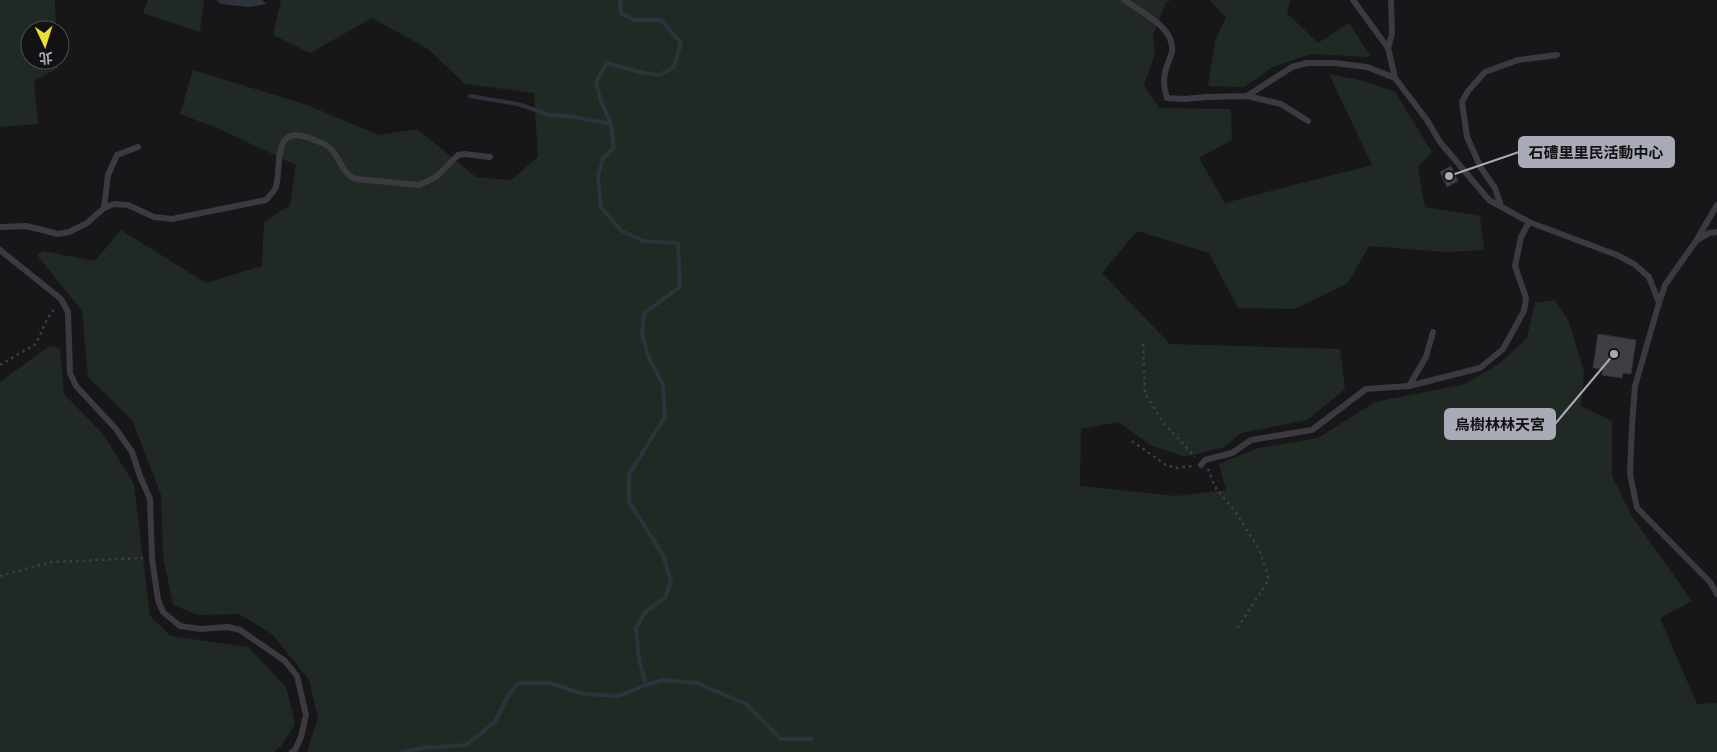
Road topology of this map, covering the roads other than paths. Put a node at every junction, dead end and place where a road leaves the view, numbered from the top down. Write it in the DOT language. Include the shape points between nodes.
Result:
graph roads {
  1 [pos="1124,0"];
  2 [pos="1352,0"];
  3 [pos="1391,0"];
  4 [pos="1388,48"];
  5 [pos="1557,55"];
  6 [pos="1395,78"];
  7 [pos="1247,96"];
  8 [pos="1308,121"];
  9 [pos="138,147"];
  10 [pos="490,157"];
  11 [pos="1717,205"];
  12 [pos="1501,206"];
  13 [pos="104,208"];
  14 [pos="1529,222"];
  15 [pos="0,227"];
  16 [pos="1717,232"];
  17 [pos="1696,241"];
  18 [pos="0,250"];
  19 [pos="1659,303"];
  20 [pos="1433,332"];
  21 [pos="1409,386"];
  22 [pos="1201,465"];
  23 [pos="1717,594"];
  24 [pos="292,752"];
  1 -- 7 [label="lane" via="1170,36 1172,52 1163,86 1167,98"];
  2 -- 4 [label="lane"];
  3 -- 4 [label="lane" via="1392,34"];
  4 -- 6 [label="lane"];
  5 -- 12 [label="lane" via="1518,60 1485,72 1462,102 1466,137 1480,168 1495,188"];
  6 -- 7 [label="lane" via="1367,67 1334,62 1307,63 1292,67"];
  6 -- 12 [label="lane" via="1440,142 1489,200"];
  7 -- 8 [label="lane" via="1281,104"];
  9 -- 13 [label="lane" via="117,155 108,175"];
  10 -- 13 [label="lane" via="458,155 436,177 419,184 356,179 349,177 327,145 305,136 291,136 280,148 275,189 266,200 172,218 154,217 128,205 114,204"];
  11 -- 17 [label="lane"];
  12 -- 14 [label="lane"];
  13 -- 15 [label="lane" via="87,223 69,232 58,234 26,226"];
  14 -- 19 [label="lane" via="1634,264 1648,277"];
  14 -- 21 [label="lane" via="1521,237 1515,266 1526,298 1524,311 1503,349 1480,368"];
  16 -- 17 [label="lane"];
  17 -- 19 [label="lane" via="1665,285"];
  18 -- 24 [label="lane" via="61,299 68,312 70,373 76,386 116,429 132,452 150,499 152,558 158,600 163,612 180,626 240,630 285,661 297,676 306,715 301,737"];
  19 -- 23 [label="lane" via="1636,386 1630,474 1637,508 1710,582"];
  20 -- 21 [label="lane" via="1426,357"];
  21 -- 22 [label="lane" via="1366,389 1312,430 1251,440 1232,453 1205,460"];
}
